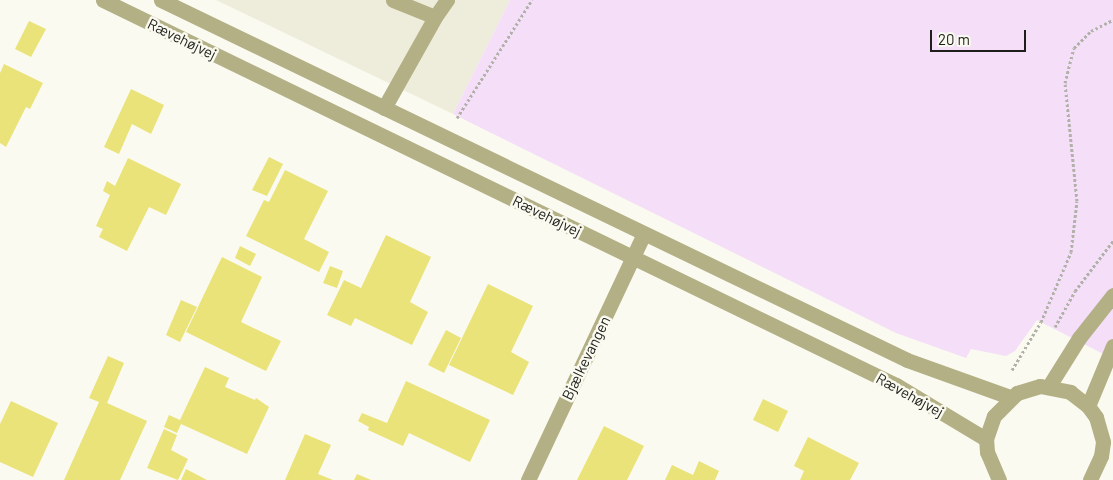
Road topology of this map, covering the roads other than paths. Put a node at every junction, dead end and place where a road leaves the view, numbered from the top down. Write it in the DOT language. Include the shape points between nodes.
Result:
graph roads {
  1 [pos="103,0"];
  2 [pos="162,0"];
  3 [pos="393,0"];
  4 [pos="447,0"];
  5 [pos="436,17"];
  6 [pos="384,108"];
  7 [pos="644,234"];
  8 [pos="634,259"];
  9 [pos="1113,295"];
  10 [pos="1113,346"];
  11 [pos="1049,386"];
  12 [pos="1004,395"];
  13 [pos="1088,406"];
  14 [pos="986,439"];
  15 [pos="1108,446"];
  16 [pos="996,479"];
  17 [pos="528,480"];
  18 [pos="1090,480"];
  1 -- 8 [label="street, Rævehøjvej"];
  2 -- 6 [label="street, Rævehøjvej"];
  3 -- 5 [label="street"];
  4 -- 5 [label="street"];
  5 -- 6 [label="street"];
  6 -- 7 [label="street, Rævehøjvej"];
  7 -- 8 [label="street, Bjælkevangen"];
  7 -- 12 [label="street, Rævehøjvej" via="907,360"];
  8 -- 14 [label="street, Rævehøjvej" via="896,385"];
  8 -- 17 [label="street, Bjælkevangen"];
  9 -- 11 [label="street" via="1079,338"];
  10 -- 13 [label="street"];
  11 -- 12 [label="street"];
  11 -- 13 [label="street" via="1070,392"];
  12 -- 14 [label="street"];
  13 -- 15 [label="street"];
  14 -- 16 [label="street"];
  15 -- 18 [label="street"];
}
